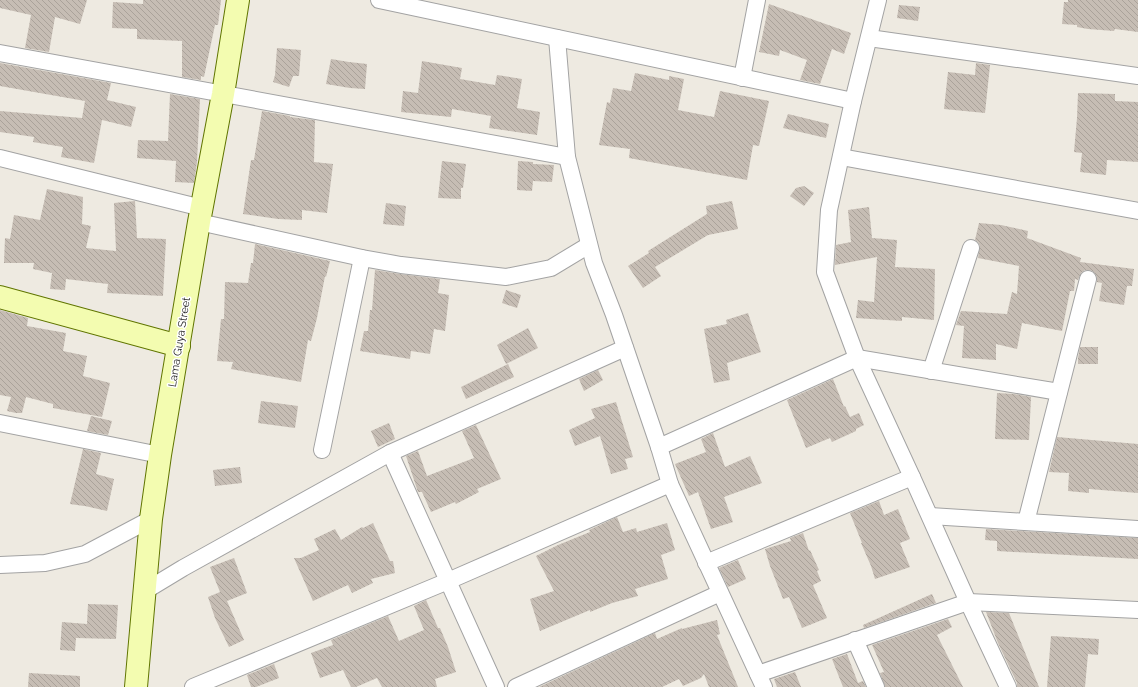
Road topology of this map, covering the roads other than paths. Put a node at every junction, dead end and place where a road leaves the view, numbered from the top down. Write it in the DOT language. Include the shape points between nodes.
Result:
graph roads {
  1 [pos="238,0"];
  2 [pos="379,0"];
  3 [pos="757,0"];
  4 [pos="878,0"];
  5 [pos="408,3"];
  6 [pos="557,38"];
  7 [pos="869,38"];
  8 [pos="0,53"];
  9 [pos="1138,76"];
  10 [pos="742,78"];
  11 [pos="223,94"];
  12 [pos="853,101"];
  13 [pos="567,157"];
  14 [pos="841,157"];
  15 [pos="0,158"];
  16 [pos="1138,211"];
  17 [pos="200,215"];
  18 [pos="589,245"];
  19 [pos="971,248"];
  20 [pos="362,258"];
  21 [pos="1088,279"];
  22 [pos="0,297"];
  23 [pos="179,346"];
  24 [pos="625,348"];
  25 [pos="857,358"];
  26 [pos="931,371"];
  27 [pos="1059,392"];
  28 [pos="0,422"];
  29 [pos="659,447"];
  30 [pos="322,450"];
  31 [pos="390,453"];
  32 [pos="160,455"];
  33 [pos="912,477"];
  34 [pos="670,484"];
  35 [pos="930,516"];
  36 [pos="152,519"];
  37 [pos="1026,522"];
  38 [pos="1138,529"];
  39 [pos="706,563"];
  40 [pos="0,565"];
  41 [pos="448,581"];
  42 [pos="145,591"];
  43 [pos="720,593"];
  44 [pos="968,602"];
  45 [pos="1138,610"];
  46 [pos="855,640"];
  47 [pos="761,680"];
  48 [pos="221,682"];
  49 [pos="136,687"];
  50 [pos="193,687"];
  51 [pos="496,687"];
  52 [pos="516,687"];
  53 [pos="876,687"];
  54 [pos="1008,687"];
  1 -- 11 [label="street, Lama Guya Street"];
  2 -- 5 [label="street"];
  3 -- 10 [label="street"];
  4 -- 7 [label="street"];
  5 -- 6 [label="street"];
  6 -- 10 [label="street"];
  6 -- 13 [label="street"];
  7 -- 9 [label="street"];
  7 -- 12 [label="street"];
  8 -- 11 [label="street"];
  10 -- 12 [label="street"];
  11 -- 13 [label="street"];
  11 -- 17 [label="street, Lama Guya Street"];
  12 -- 14 [label="street"];
  13 -- 18 [label="street"];
  14 -- 16 [label="street"];
  14 -- 25 [label="street" via="829,210 825,272"];
  15 -- 17 [label="street"];
  17 -- 20 [label="street"];
  17 -- 23 [label="street, Lama Guya Street"];
  18 -- 20 [label="street" via="551,268 506,277"];
  18 -- 24 [label="street"];
  19 -- 26 [label="street"];
  20 -- 30 [label="street"];
  21 -- 27 [label="street"];
  22 -- 23 [label="street"];
  23 -- 32 [label="street, Lama Guya Street"];
  24 -- 29 [label="street"];
  24 -- 31 [label="street"];
  25 -- 26 [label="street"];
  25 -- 29 [label="street"];
  25 -- 33 [label="street"];
  26 -- 27 [label="street"];
  27 -- 37 [label="street"];
  28 -- 32 [label="street"];
  29 -- 34 [label="street"];
  31 -- 41 [label="street"];
  31 -- 42 [label="street"];
  32 -- 36 [label="street, Lama Guya Street"];
  33 -- 35 [label="street"];
  33 -- 39 [label="street"];
  34 -- 39 [label="street"];
  34 -- 41 [label="street"];
  35 -- 37 [label="street"];
  35 -- 44 [label="street"];
  36 -- 40 [label="street" via="85,554 45,563"];
  36 -- 42 [label="street, Lama Guya Street"];
  37 -- 38 [label="street"];
  39 -- 43 [label="street"];
  41 -- 48 [label="street"];
  41 -- 51 [label="street"];
  42 -- 49 [label="street, Lama Guya Street"];
  43 -- 47 [label="street"];
  43 -- 52 [label="street"];
  44 -- 45 [label="street"];
  44 -- 46 [label="street"];
  44 -- 54 [label="street"];
  46 -- 47 [label="street"];
  46 -- 53 [label="street"];
  48 -- 50 [label="street"];
}
